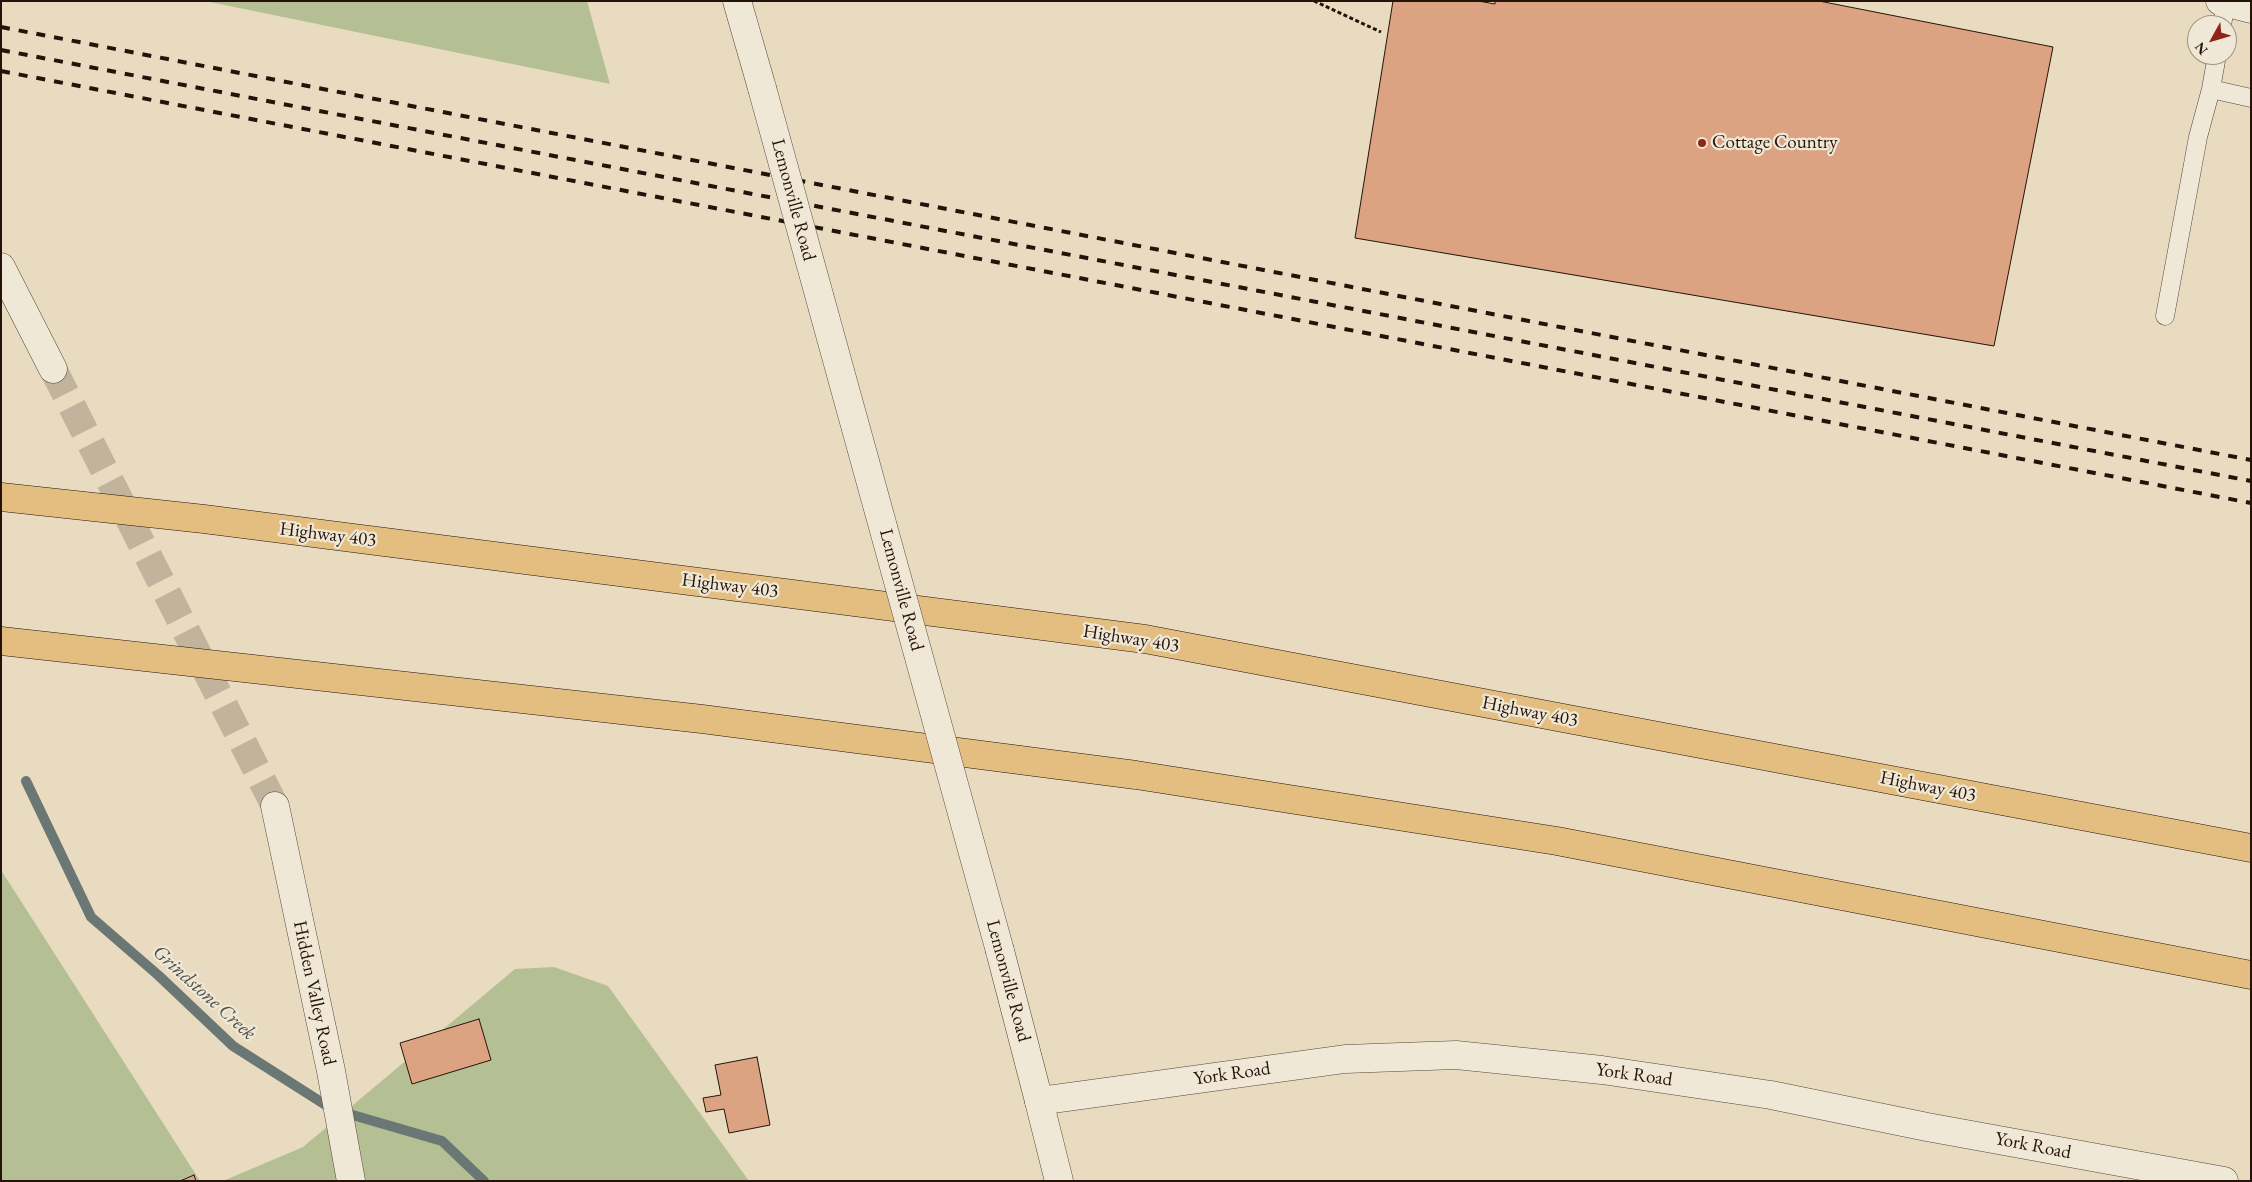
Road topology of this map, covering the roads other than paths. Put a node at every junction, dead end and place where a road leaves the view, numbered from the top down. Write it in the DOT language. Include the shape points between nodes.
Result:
graph roads {
  1 [pos="737,1"];
  2 [pos="2215,65"];
  3 [pos="2211,89"];
  4 [pos="2251,98"];
  5 [pos="1,267"];
  6 [pos="2165,316"];
  7 [pos="53,369"];
  8 [pos="1,497"];
  9 [pos="1,641"];
  10 [pos="275,806"];
  11 [pos="2251,848"];
  12 [pos="2251,975"];
  13 [pos="1039,1101"];
  14 [pos="351,1181"];
  15 [pos="1059,1181"];
  16 [pos="2224,1181"];
  1 -- 13 [label="street, Lemonville Road, bridge"];
  2 -- 3 [label="lane"];
  3 -- 4 [label="lane"];
  3 -- 6 [label="lane" via="2198,138"];
  5 -- 7 [label="street"];
  8 -- 11 [label="highway, Highway 403" via="204,519 1145,639"];
  9 -- 12 [label="highway" via="702,719 1136,775 1557,841"];
  10 -- 14 [label="street, Hidden Valley Road"];
  13 -- 15 [label="street, Lemonville Road"];
  13 -- 16 [label="street, York Road" via="1345,1059 1456,1055 1602,1070 1771,1095 1926,1127"];
}
